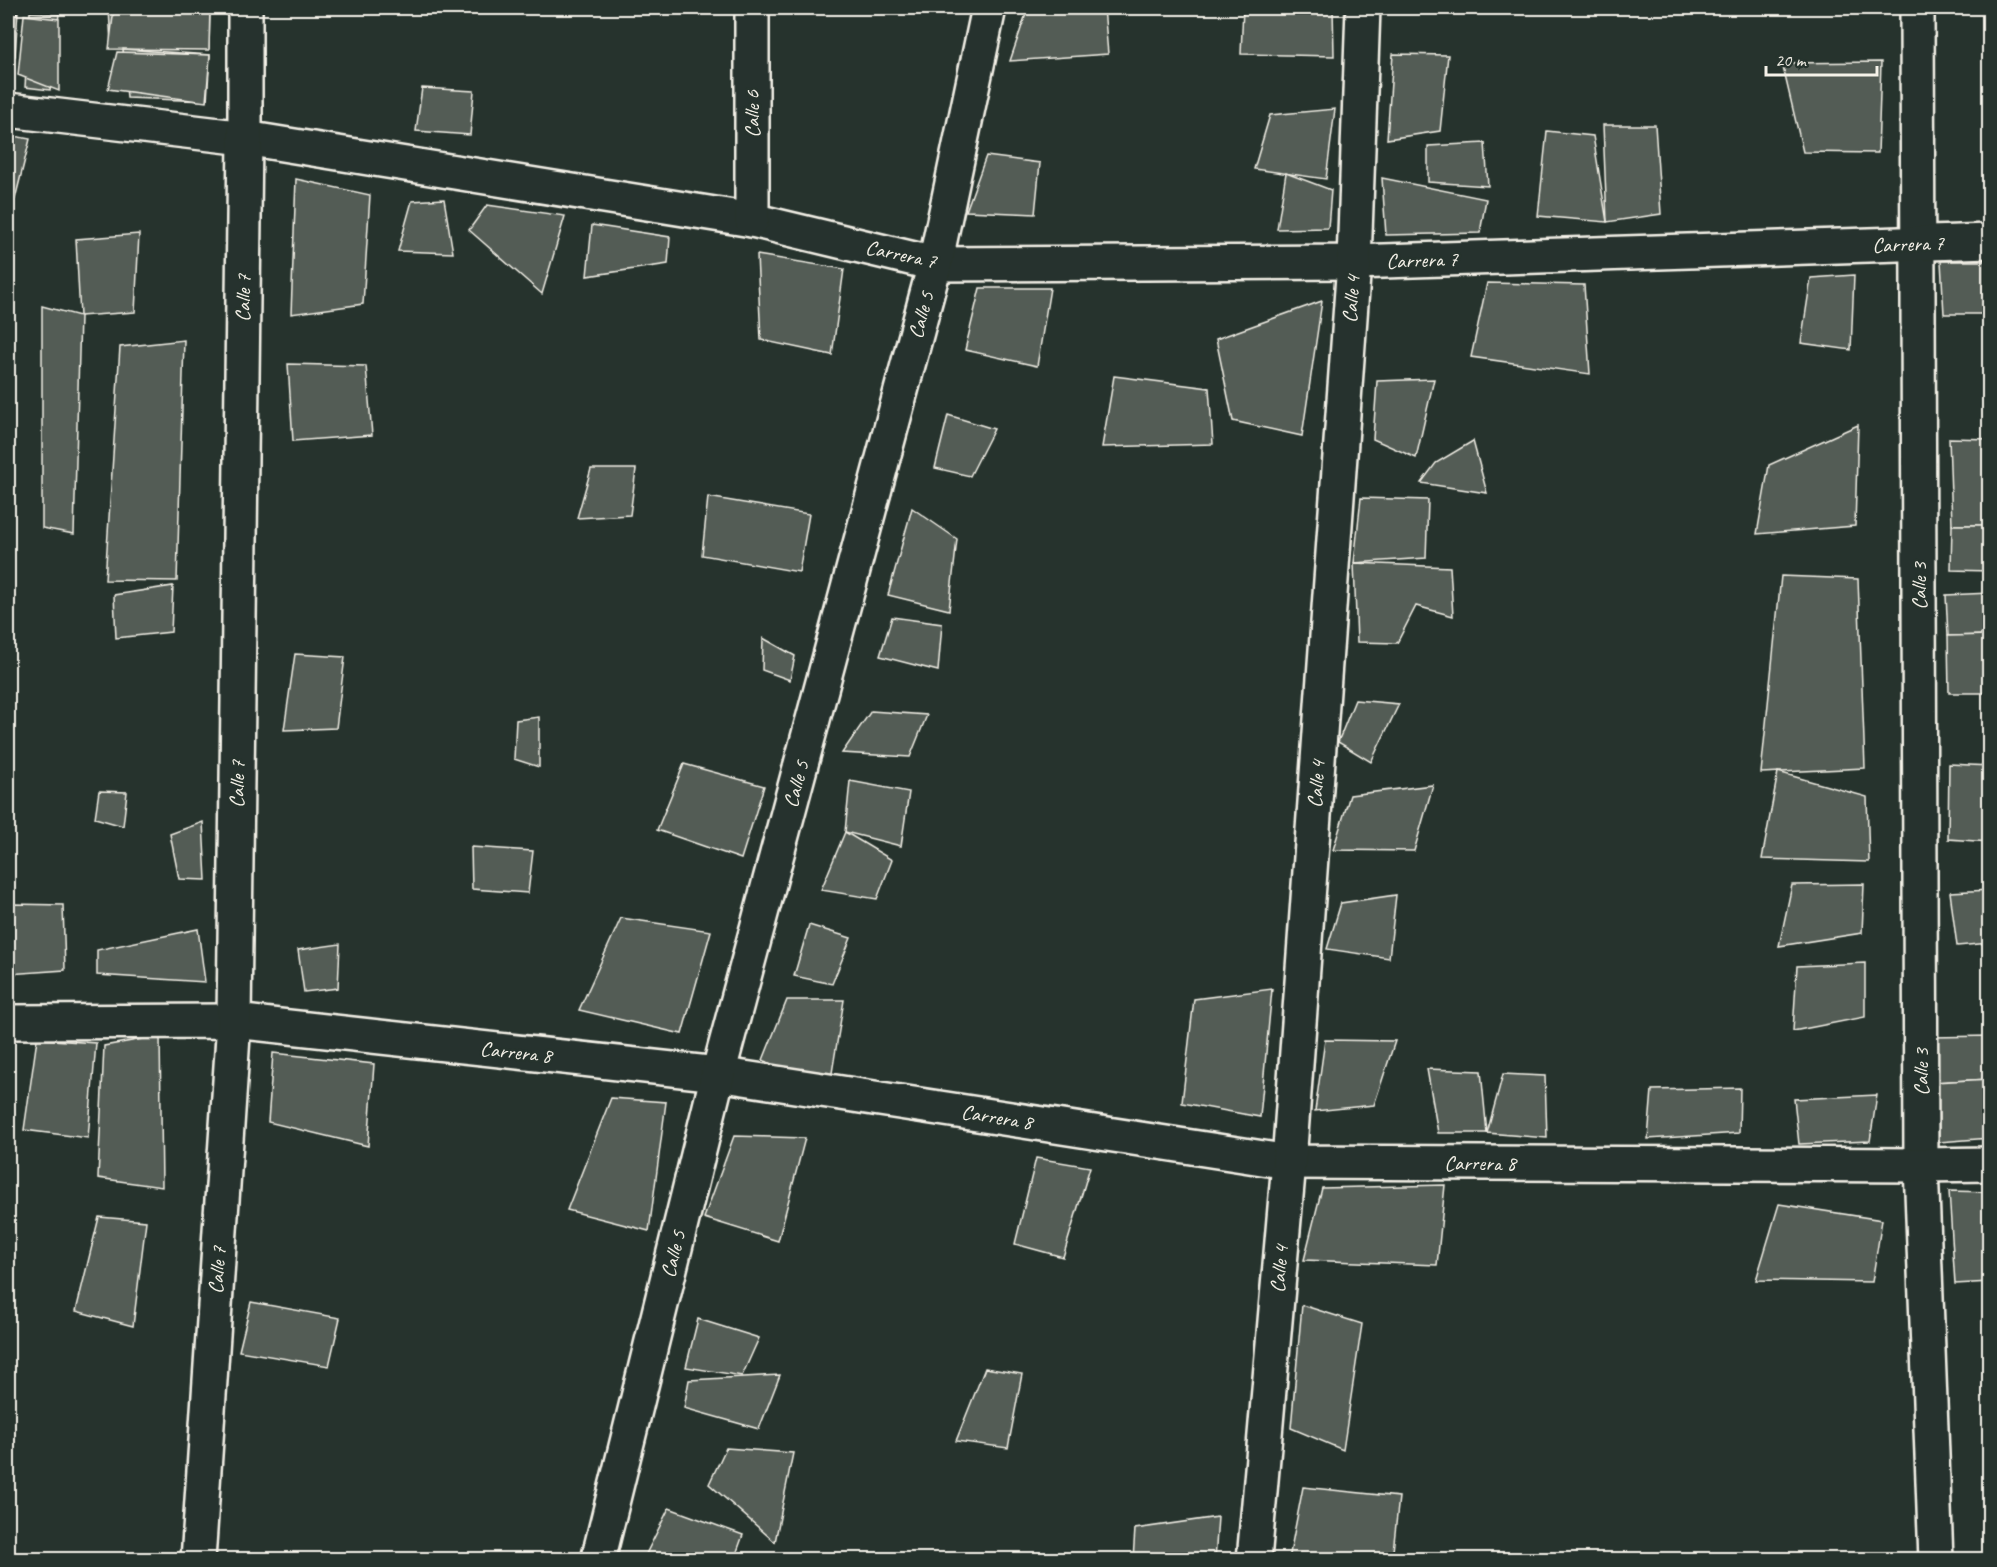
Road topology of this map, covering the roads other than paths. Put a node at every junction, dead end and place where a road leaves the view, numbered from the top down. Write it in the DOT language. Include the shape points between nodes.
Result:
graph roads {
  1 [pos="245,8"];
  2 [pos="752,8"];
  3 [pos="988,8"];
  4 [pos="1363,8"];
  5 [pos="1917,8"];
  6 [pos="8,110"];
  7 [pos="245,138"];
  8 [pos="752,220"];
  9 [pos="1989,241"];
  10 [pos="1918,243"];
  11 [pos="1354,262"];
  12 [pos="935,264"];
  13 [pos="234,1021"];
  14 [pos="8,1022"];
  15 [pos="718,1074"];
  16 [pos="1289,1162"];
  17 [pos="1989,1164"];
  18 [pos="1921,1165"];
  19 [pos="198,1560"];
  20 [pos="598,1560"];
  21 [pos="1254,1560"];
  22 [pos="1936,1560"];
  1 -- 7 [label="street, Calle 7"];
  2 -- 8 [label="street, Calle 6"];
  3 -- 12 [label="street, Calle 5"];
  4 -- 11 [label="street, Calle 4"];
  5 -- 10 [label="street, Calle 3"];
  6 -- 7 [label="street, Carrera 7"];
  7 -- 8 [label="street, Carrera 7"];
  7 -- 13 [label="street, Calle 7"];
  8 -- 12 [label="street, Carrera 7"];
  9 -- 10 [label="street, Carrera 7"];
  10 -- 11 [label="street, Carrera 7"];
  10 -- 18 [label="street, Calle 3"];
  11 -- 12 [label="street, Carrera 7"];
  11 -- 16 [label="street, Calle 4"];
  12 -- 15 [label="street, Calle 5"];
  13 -- 14 [label="street, Carrera 8"];
  13 -- 15 [label="street, Carrera 8"];
  13 -- 19 [label="street, Calle 7"];
  15 -- 16 [label="street, Carrera 8"];
  15 -- 20 [label="street, Calle 5"];
  16 -- 18 [label="street, Carrera 8"];
  16 -- 21 [label="street, Calle 4"];
  17 -- 18 [label="street, Carrera 8"];
  18 -- 22 [label="street, Calle 3"];
}
